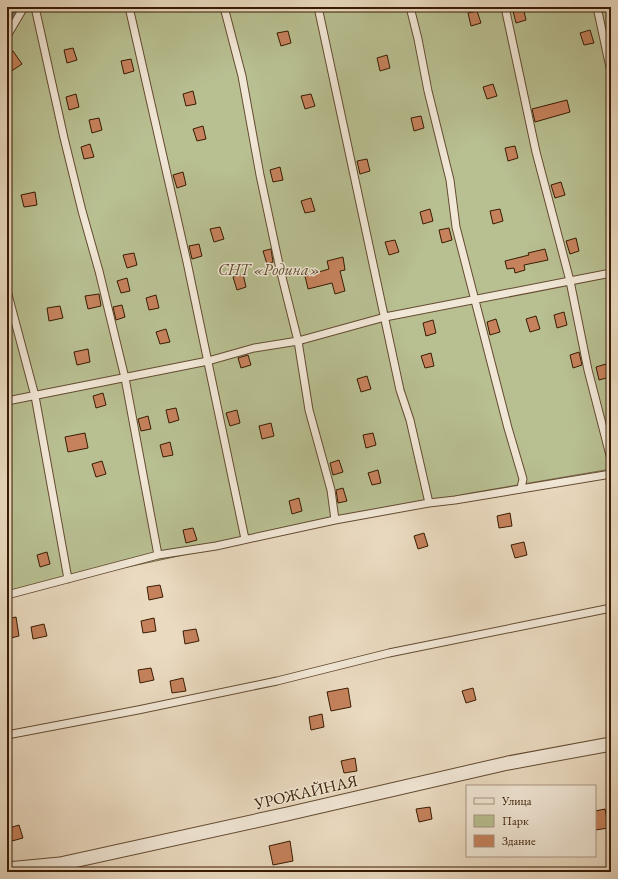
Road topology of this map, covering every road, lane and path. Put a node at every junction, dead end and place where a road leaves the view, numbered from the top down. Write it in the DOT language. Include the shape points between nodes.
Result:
graph roads {
  1 [pos="24,7"];
  2 [pos="35,7"];
  3 [pos="129,7"];
  4 [pos="224,7"];
  5 [pos="318,7"];
  6 [pos="410,7"];
  7 [pos="505,7"];
  8 [pos="598,7"];
  9 [pos="7,36"];
  10 [pos="611,72"];
  11 [pos="611,273"];
  12 [pos="570,280"];
  13 [pos="7,291"];
  14 [pos="474,299"];
  15 [pos="385,317"];
  16 [pos="298,341"];
  17 [pos="208,361"];
  18 [pos="125,378"];
  19 [pos="35,396"];
  20 [pos="7,402"];
  21 [pos="611,459"];
  22 [pos="611,474"];
  23 [pos="521,488"];
  24 [pos="428,503"];
  25 [pos="335,520"];
  26 [pos="245,538"];
  27 [pos="158,555"];
  28 [pos="68,579"];
  29 [pos="7,595"];
  30 [pos="611,608"];
  31 [pos="7,734"];
  32 [pos="611,744"];
  33 [pos="7,869"];
  1 -- 9 [label="lane"];
  2 -- 18 [label="lane" via="64,138 100,271"];
  3 -- 17 [label="lane"];
  4 -- 16 [label="lane" via="242,76 277,254"];
  5 -- 15 [label="lane"];
  6 -- 14 [label="lane" via="450,180 456,227"];
  7 -- 12 [label="lane" via="536,152"];
  8 -- 10 [label="lane"];
  11 -- 12 [label="lane"];
  12 -- 14 [label="lane"];
  12 -- 21 [label="lane" via="588,370"];
  13 -- 19 [label="lane"];
  14 -- 15 [label="lane"];
  14 -- 23 [label="lane" via="523,479"];
  15 -- 16 [label="lane"];
  15 -- 24 [label="lane"];
  16 -- 17 [label="lane" via="254,348"];
  16 -- 25 [label="lane" via="309,410 331,490"];
  17 -- 18 [label="lane"];
  17 -- 26 [label="lane"];
  18 -- 19 [label="lane"];
  18 -- 27 [label="lane"];
  19 -- 20 [label="lane"];
  19 -- 28 [label="lane"];
  22 -- 23 [label="lane"];
  23 -- 24 [label="lane"];
  24 -- 25 [label="lane"];
  25 -- 26 [label="lane"];
  26 -- 27 [label="lane" via="216,546"];
  27 -- 28 [label="lane"];
  28 -- 29 [label="lane"];
  30 -- 31 [label="lane" via="389,653 277,681 138,710"];
  32 -- 33 [label="street, УРОЖАЙНАЯ" via="508,763 60,864"];
}
